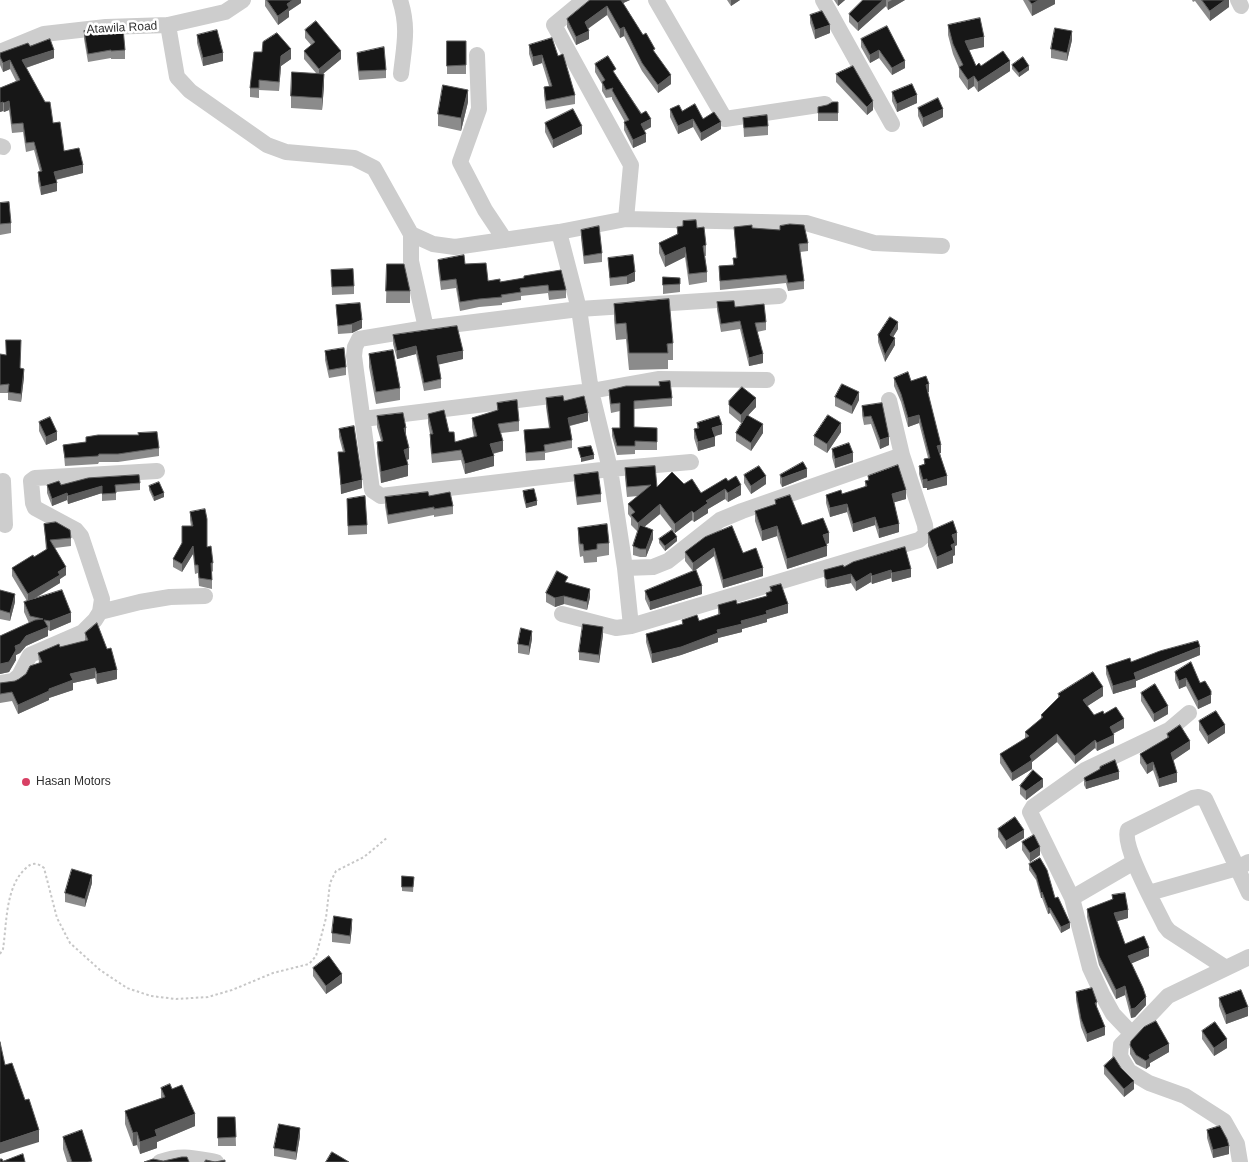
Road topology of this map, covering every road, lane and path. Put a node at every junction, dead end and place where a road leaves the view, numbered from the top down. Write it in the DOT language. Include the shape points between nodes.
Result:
graph roads {
  1 [pos="243,0"];
  2 [pos="400,0"];
  3 [pos="584,0"];
  4 [pos="656,0"];
  5 [pos="823,0"];
  6 [pos="168,25"];
  7 [pos="0,52"];
  8 [pos="477,55"];
  9 [pos="400,74"];
  10 [pos="825,104"];
  11 [pos="892,124"];
  12 [pos="626,219"];
  13 [pos="559,232"];
  14 [pos="411,234"];
  15 [pos="505,240"];
  16 [pos="942,246"];
  17 [pos="779,296"];
  18 [pos="579,310"];
  19 [pos="426,328"];
  20 [pos="768,380"];
  21 [pos="591,390"];
  22 [pos="889,400"];
  23 [pos="362,419"];
  24 [pos="902,455"];
  25 [pos="691,462"];
  26 [pos="610,469"];
  27 [pos="157,471"];
  28 [pos="1,481"];
  29 [pos="31,481"];
  30 [pos="5,526"];
  31 [pos="625,568"];
  32 [pos="205,596"];
  33 [pos="100,612"];
  34 [pos="562,614"];
  35 [pos="631,626"];
  36 [pos="0,683"];
  37 [pos="1189,712"];
  38 [pos="388,837"];
  39 [pos="1134,862"];
  40 [pos="1243,865"];
  41 [pos="1149,893"];
  42 [pos="1249,893"];
  43 [pos="1072,898"];
  44 [pos="0,954"];
  45 [pos="1249,957"];
  46 [pos="1226,968"];
  47 [pos="1132,1034"];
  48 [pos="198,1160"];
  49 [pos="160,1162"];
  50 [pos="216,1162"];
  51 [pos="1240,1162"];
  1 -- 6 [label="street, Atawila Road" via="225,12"];
  2 -- 9 [label="street" via="406,32"];
  3 -- 12 [label="street" via="554,26 631,165"];
  4 -- 10 [label="street" via="725,119"];
  5 -- 11 [label="street"];
  6 -- 7 [label="street, Atawila Road" via="44,34"];
  6 -- 14 [label="street" via="177,77 190,91 267,145 286,152 354,158 374,168"];
  8 -- 15 [label="street" via="479,109 460,162"];
  12 -- 13 [label="street"];
  12 -- 16 [label="street" via="806,223 874,243"];
  13 -- 15 [label="street"];
  13 -- 18 [label="street"];
  14 -- 15 [label="street" via="433,244 455,247"];
  14 -- 19 [label="street" via="411,261"];
  17 -- 18 [label="street"];
  18 -- 19 [label="street"];
  18 -- 21 [label="street"];
  19 -- 23 [label="street" via="360,339 354,356"];
  20 -- 21 [label="street" via="658,379"];
  21 -- 23 [label="street"];
  21 -- 26 [label="street"];
  22 -- 24 [label="street"];
  23 -- 26 [label="street" via="372,490 381,496"];
  24 -- 31 [label="street" via="742,510 720,520 668,561 653,567"];
  24 -- 35 [label="street" via="925,524 926,534 920,540"];
  25 -- 26 [label="street"];
  26 -- 31 [label="street"];
  27 -- 29 [label="street" via="35,478"];
  28 -- 29 [label="street"];
  28 -- 30 [label="street"];
  29 -- 33 [label="street" via="35,508 76,530 81,536 102,599"];
  31 -- 35 [label="street"];
  32 -- 33 [label="street" via="170,597"];
  33 -- 36 [label="street" via="84,632 30,655 19,676 13,681"];
  34 -- 35 [label="street" via="616,628"];
  37 -- 43 [label="street" via="1169,730 1085,770 1030,812"];
  38 -- 44 [label="path" via="364,857 336,871 330,883 326,918 316,956 309,964 273,973 232,990 176,999 151,996 127,988 70,943 58,918 44,868 35,864 22,871 14,884"];
  39 -- 40 [label="street" via="1127,840 1128,830 1198,797 1205,799"];
  39 -- 41 [label="street"];
  39 -- 43 [label="street"];
  40 -- 41 [label="street"];
  40 -- 42 [label="street"];
  41 -- 46 [label="street" via="1169,931"];
  43 -- 47 [label="street" via="1090,968 1113,1014"];
  45 -- 46 [label="street"];
  46 -- 47 [label="street" via="1168,996"];
  47 -- 51 [label="street" via="1121,1045 1120,1056 1129,1071 1149,1083 1184,1096 1224,1121 1238,1144"];
  48 -- 49 [label="street" via="173,1157"];
  48 -- 50 [label="street"];
}
